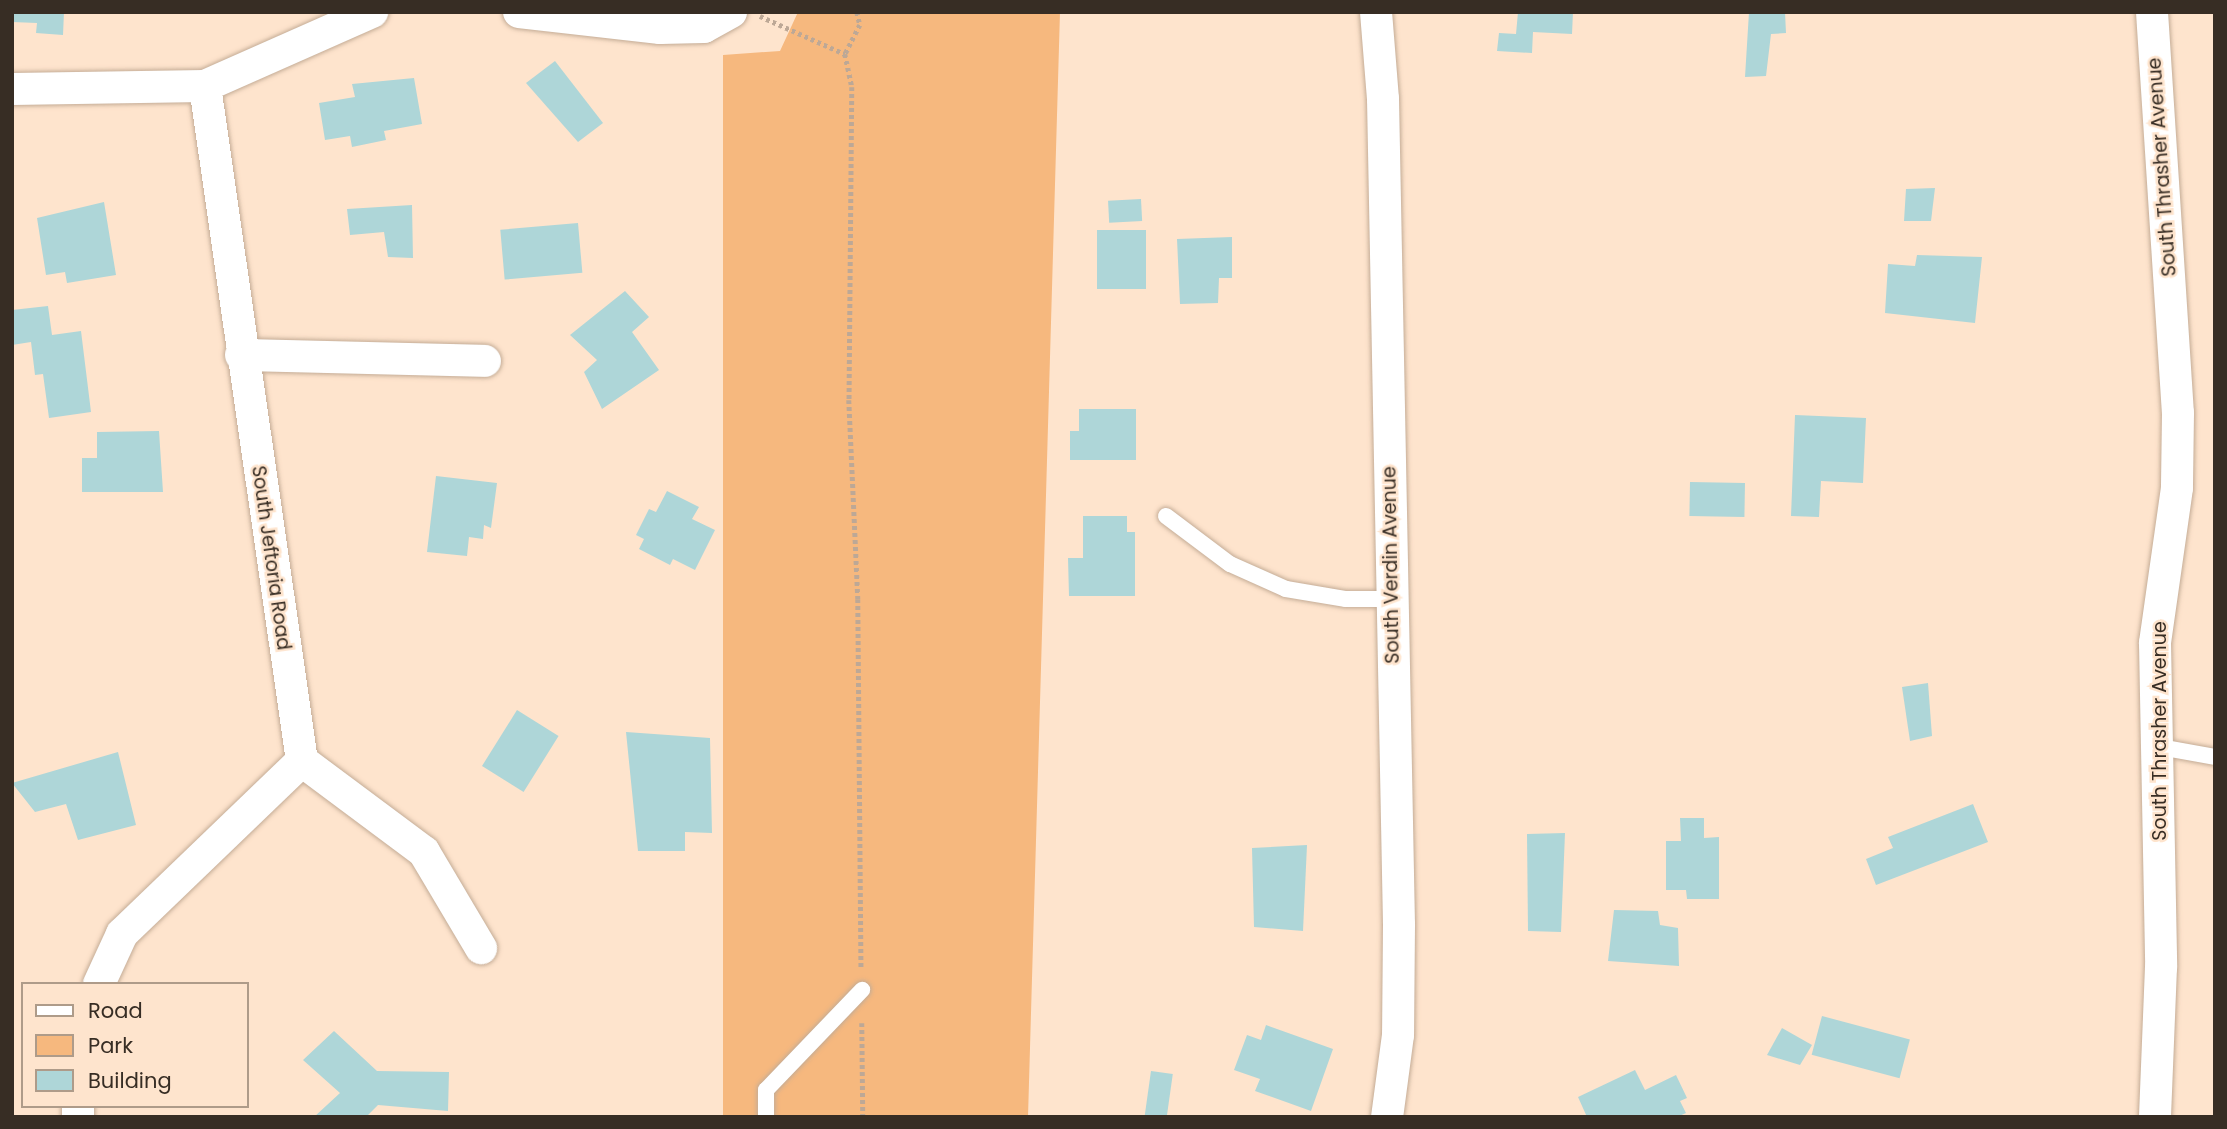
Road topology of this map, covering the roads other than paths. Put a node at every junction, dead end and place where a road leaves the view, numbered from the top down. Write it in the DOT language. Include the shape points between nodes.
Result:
graph roads {
  1 [pos="372,12"];
  2 [pos="519,12"];
  3 [pos="731,12"];
  4 [pos="1376,12"];
  5 [pos="2152,12"];
  6 [pos="205,86"];
  7 [pos="12,89"];
  8 [pos="241,355"];
  9 [pos="485,361"];
  10 [pos="1166,516"];
  11 [pos="1391,599"];
  12 [pos="2160,747"];
  13 [pos="2215,757"];
  14 [pos="302,761"];
  15 [pos="481,948"];
  16 [pos="100,982"];
  17 [pos="862,990"];
  18 [pos="766,1117"];
  19 [pos="1387,1117"];
  20 [pos="2155,1117"];
  1 -- 6 [label="street"];
  2 -- 3 [label="street" via="660,28 704,27"];
  4 -- 11 [label="street, South Verdin Avenue" via="1383,99"];
  5 -- 12 [label="street, South Thrasher Avenue" via="2178,414 2177,488 2155,643"];
  6 -- 7 [label="street"];
  6 -- 8 [label="street, South Jeftoria Road"];
  8 -- 9 [label="street"];
  8 -- 14 [label="street, South Jeftoria Road"];
  10 -- 11 [label="lane" via="1230,564 1286,589 1346,599"];
  11 -- 19 [label="street, South Verdin Avenue" via="1399,939 1398,1035"];
  12 -- 13 [label="lane"];
  12 -- 20 [label="street, South Thrasher Avenue" via="2161,967"];
  14 -- 15 [label="street" via="424,852"];
  14 -- 16 [label="street" via="122,934"];
  17 -- 18 [label="lane" via="766,1090"];
}
